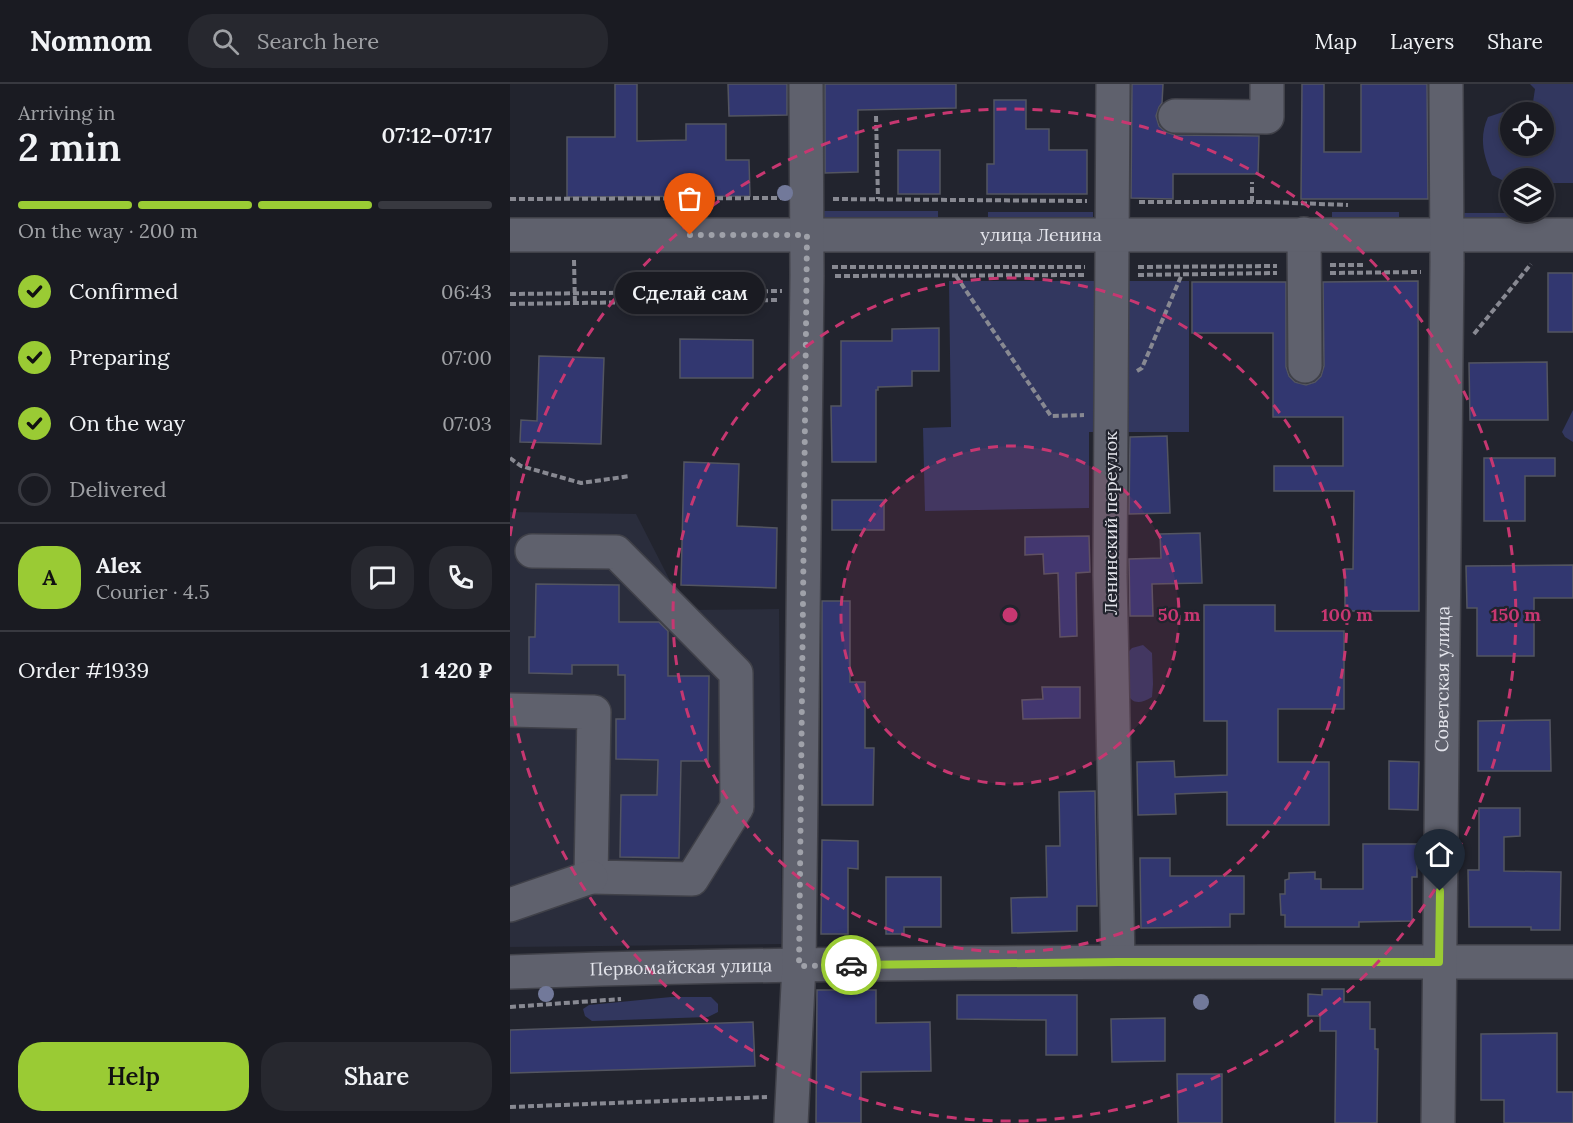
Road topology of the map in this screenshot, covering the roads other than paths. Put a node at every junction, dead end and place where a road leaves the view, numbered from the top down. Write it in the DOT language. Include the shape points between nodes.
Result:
graph roads {
  1 [pos="806,84"];
  2 [pos="1113,84"];
  3 [pos="1267,84"];
  4 [pos="1446,84"];
  5 [pos="1175,116"];
  6 [pos="1304,234"];
  7 [pos="1447,234"];
  8 [pos="510,235"];
  9 [pos="807,235"];
  10 [pos="1573,235"];
  11 [pos="1111,236"];
  12 [pos="1305,366"];
  13 [pos="532,551"];
  14 [pos="510,710"];
  15 [pos="591,877"];
  16 [pos="510,905"];
  17 [pos="1118,962"];
  18 [pos="1439,962"];
  19 [pos="1573,962"];
  20 [pos="799,966"];
  21 [pos="510,972"];
  22 [pos="791,1110"];
  23 [pos="1438,1123"];
  1 -- 9 [label="street"];
  2 -- 11 [label="street, Ленинский переулок"];
  3 -- 5 [label="street" via="1267,117"];
  4 -- 7 [label="street, Советская улица"];
  6 -- 7 [label="street, улица Ленина"];
  6 -- 11 [label="street, улица Ленина"];
  6 -- 12 [label="street"];
  7 -- 10 [label="street, улица Ленина"];
  7 -- 18 [label="street, Советская улица"];
  8 -- 9 [label="street, улица Ленина"];
  9 -- 11 [label="street, улица Ленина"];
  9 -- 20 [label="street"];
  11 -- 17 [label="street, Ленинский переулок" via="1110,575"];
  13 -- 15 [label="street" via="616,552 736,673 737,807 692,879"];
  14 -- 15 [label="street" via="594,712"];
  15 -- 16 [label="street"];
  17 -- 18 [label="street, Первомайская улица"];
  17 -- 20 [label="street, Первомайская улица"];
  18 -- 19 [label="street, Первомайская улица"];
  18 -- 23 [label="street, Советская улица"];
  20 -- 21 [label="street, Первомайская улица"];
  20 -- 22 [label="street"];
}
